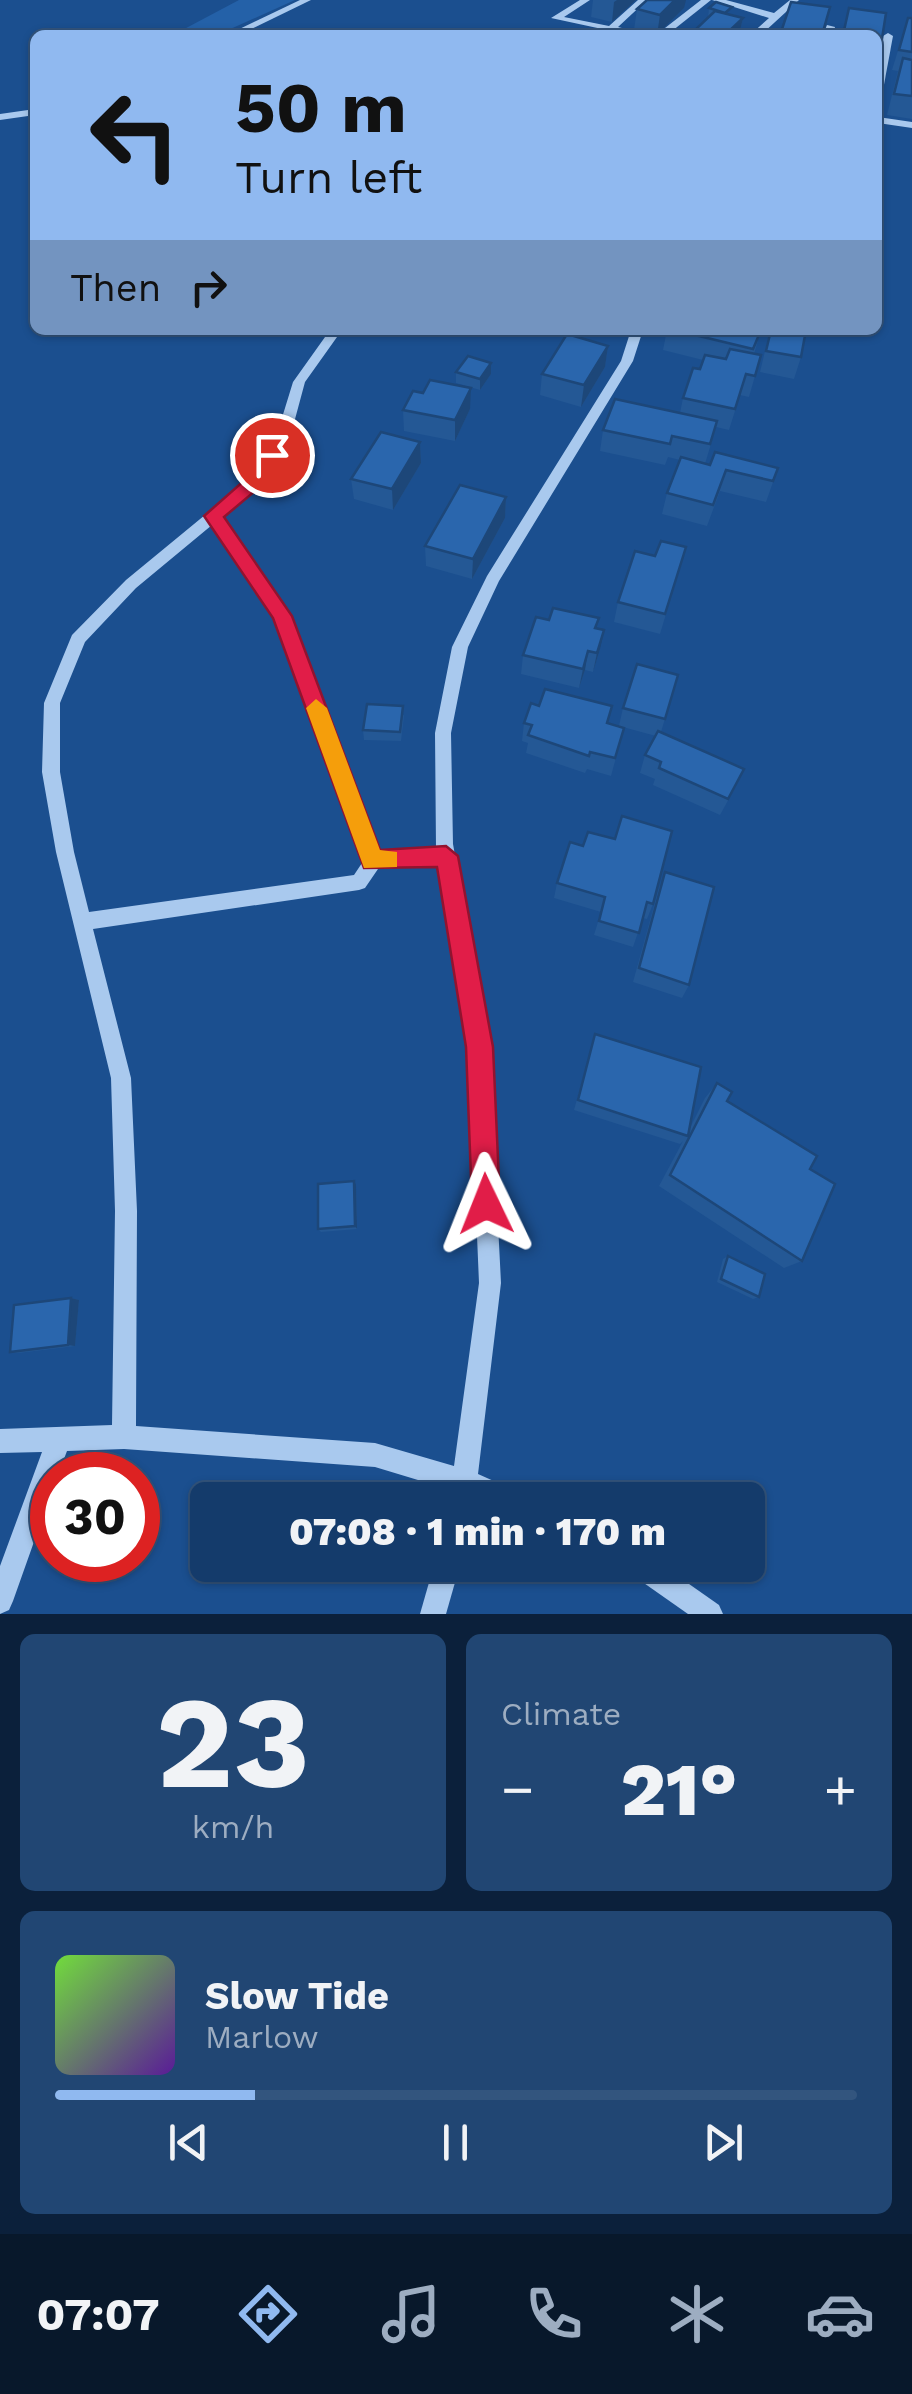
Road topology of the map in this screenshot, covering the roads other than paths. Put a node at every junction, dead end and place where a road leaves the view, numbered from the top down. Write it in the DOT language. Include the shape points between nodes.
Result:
graph roads {
  1 [pos="307,0"];
  2 [pos="586,0"];
  3 [pos="643,0"];
  4 [pos="716,0"];
  5 [pos="795,0"];
  6 [pos="681,3"];
  7 [pos="703,3"];
  8 [pos="774,16"];
  9 [pos="612,28"];
  10 [pos="243,30"];
  11 [pos="621,30"];
  12 [pos="668,30"];
  13 [pos="760,30"];
  14 [pos="888,36"];
  15 [pos="882,60"];
  16 [pos="882,73"];
  17 [pos="896,75"];
  18 [pos="30,113"];
  19 [pos="0,117"];
  20 [pos="882,121"];
  21 [pos="912,125"];
  22 [pos="332,335"];
  23 [pos="635,335"];
  24 [pos="214,516"];
  25 [pos="446,856"];
  26 [pos="373,861"];
  27 [pos="82,922"];
  28 [pos="124,1437"];
  29 [pos="59,1439"];
  30 [pos="0,1441"];
  31 [pos="442,1482"];
  32 [pos="465,1482"];
  33 [pos="442,1582"];
  34 [pos="664,1582"];
  35 [pos="0,1601"];
  36 [pos="432,1614"];
  37 [pos="710,1614"];
  1 -- 10 [label="street"];
  2 -- 9 [label="street" via="556,18"];
  3 -- 9 [label="street"];
  4 -- 8 [label="street"];
  5 -- 8 [label="street"];
  6 -- 7 [label="street"];
  7 -- 12 [label="street"];
  8 -- 13 [label="street"];
  9 -- 11 [label="street"];
  14 -- 15 [label="street"];
  16 -- 17 [label="street"];
  18 -- 19 [label="street"];
  20 -- 21 [label="street"];
  22 -- 24 [label="street" via="299,382 284,434 261,476"];
  23 -- 25 [label="street" via="627,361 492,580 460,648 442,734"];
  24 -- 26 [label="street" via="282,616"];
  24 -- 27 [label="street" via="130,584 78,638 52,703 51,772"];
  25 -- 26 [label="street"];
  25 -- 32 [label="street" via="480,1047 490,1283"];
  26 -- 27 [label="street" via="359,882"];
  27 -- 28 [label="street" via="120,1078"];
  28 -- 29 [label="street"];
  28 -- 31 [label="street" via="375,1455"];
  29 -- 30 [label="street"];
  29 -- 35 [label="street"];
  33 -- 36 [label="street"];
  34 -- 37 [label="street"];
}
